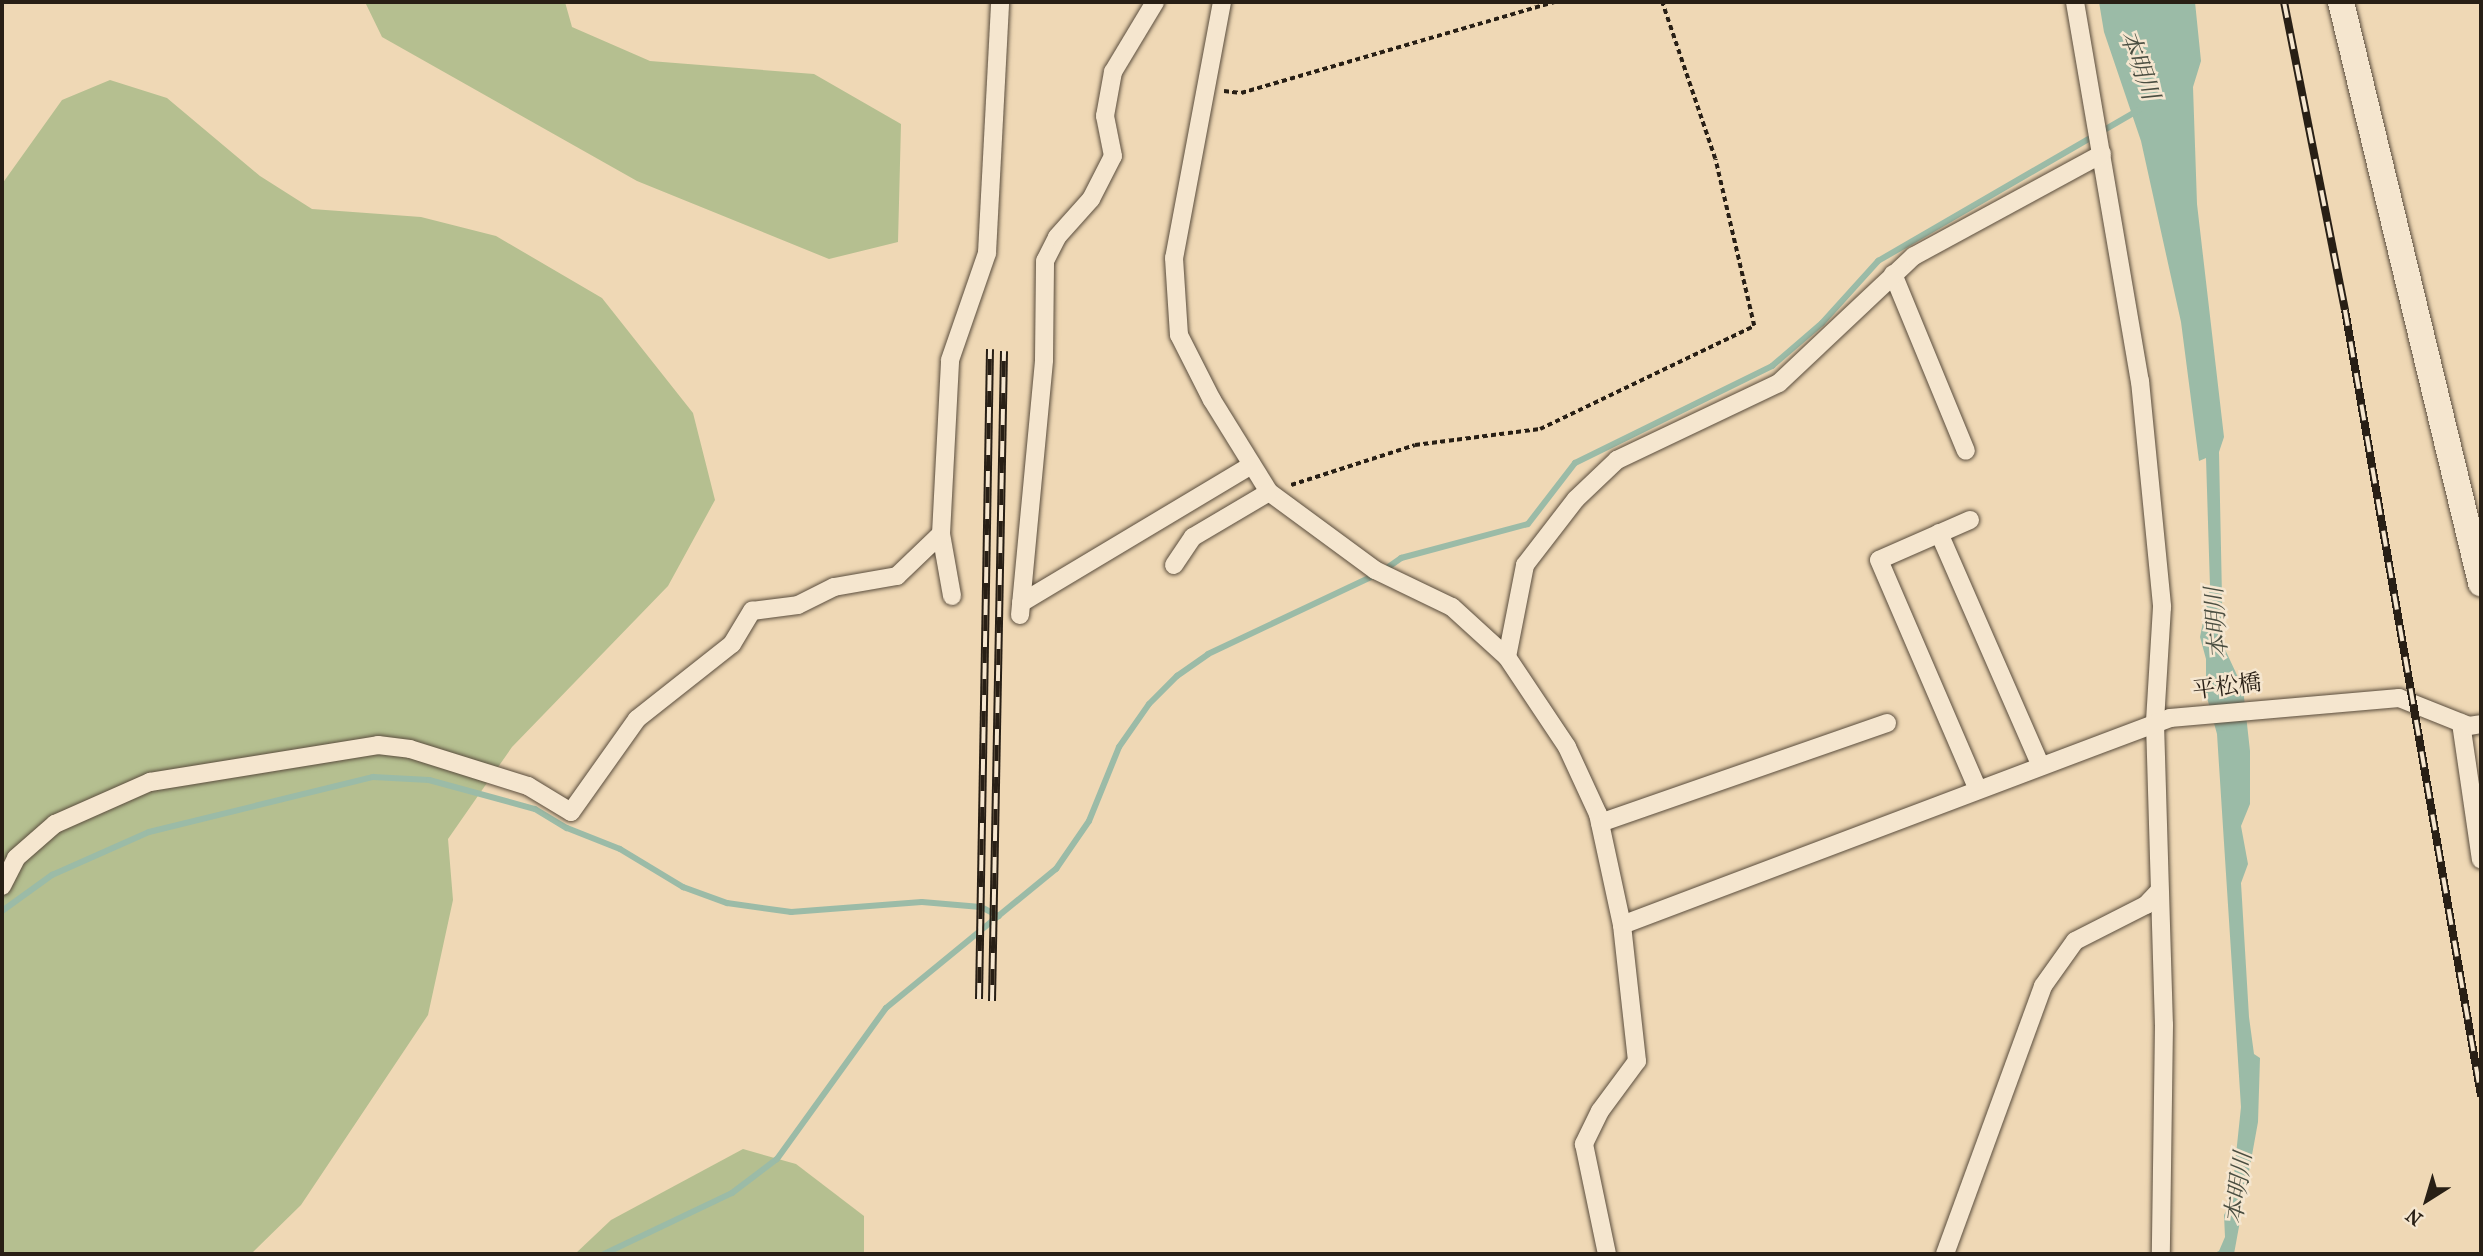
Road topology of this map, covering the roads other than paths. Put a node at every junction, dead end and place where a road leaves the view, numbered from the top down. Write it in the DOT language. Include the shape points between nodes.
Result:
graph roads {
  1 [pos="1000,2"];
  2 [pos="1156,2"];
  3 [pos="1222,2"];
  4 [pos="2075,2"];
  5 [pos="2342,2"];
  6 [pos="2101,150"];
  7 [pos="1893,274"];
  8 [pos="1966,452"];
  9 [pos="1252,465"];
  10 [pos="1269,492"];
  11 [pos="1970,520"];
  12 [pos="1939,533"];
  13 [pos="942,534"];
  14 [pos="1174,565"];
  15 [pos="2481,583"];
  16 [pos="952,596"];
  17 [pos="1507,657"];
  18 [pos="2162,720"];
  19 [pos="1887,723"];
  20 [pos="2461,723"];
  21 [pos="2481,724"];
  22 [pos="2041,766"];
  23 [pos="1978,790"];
  24 [pos="1600,823"];
  25 [pos="2481,860"];
  26 [pos="2,886"];
  27 [pos="2158,892"];
  28 [pos="1622,925"];
  29 [pos="1607,1254"];
  30 [pos="1945,1254"];
  31 [pos="2161,1254"];
  1 -- 13 [label="street" via="989,150 988,253 950,359"];
  2 -- 9 [label="street" via="1113,72 1105,116 1113,156 1091,199 1057,237 1045,261 1044,360 1020,609"];
  3 -- 9 [label="street" via="1174,258 1175,302 1179,335"];
  4 -- 6 [label="street"];
  5 -- 15 [label="street"];
  6 -- 7 [label="street" via="1914,256"];
  6 -- 18 [label="street" via="2140,382 2162,607"];
  7 -- 8 [label="street"];
  7 -- 17 [label="street" via="1780,383 1617,460 1576,499 1525,565"];
  9 -- 10 [label="street"];
  10 -- 14 [label="street" via="1193,537"];
  10 -- 17 [label="street" via="1374,570 1452,607"];
  11 -- 12 [label="street"];
  12 -- 22 [label="street"];
  12 -- 23 [label="street" via="1879,560"];
  13 -- 16 [label="street"];
  13 -- 26 [label="street" via="897,576 834,587 797,605 752,611 732,644 637,719 571,812 528,786 410,748 378,745 150,782 55,824 16,858"];
  17 -- 24 [label="street" via="1567,747"];
  18 -- 20 [label="street, 平松橋" via="2291,704 2399,698"];
  18 -- 22 [label="street, 平松橋"];
  18 -- 27 [label="street"];
  19 -- 24 [label="street"];
  20 -- 21 [label="street, 平松橋"];
  20 -- 25 [label="street"];
  22 -- 23 [label="street, 平松橋"];
  23 -- 28 [label="street, 平松橋"];
  24 -- 28 [label="street"];
  27 -- 30 [label="street" via="2147,905 2075,941 2043,986"];
  27 -- 31 [label="street" via="2164,1025"];
  28 -- 29 [label="street" via="1637,1061 1600,1111 1584,1144"];
}
